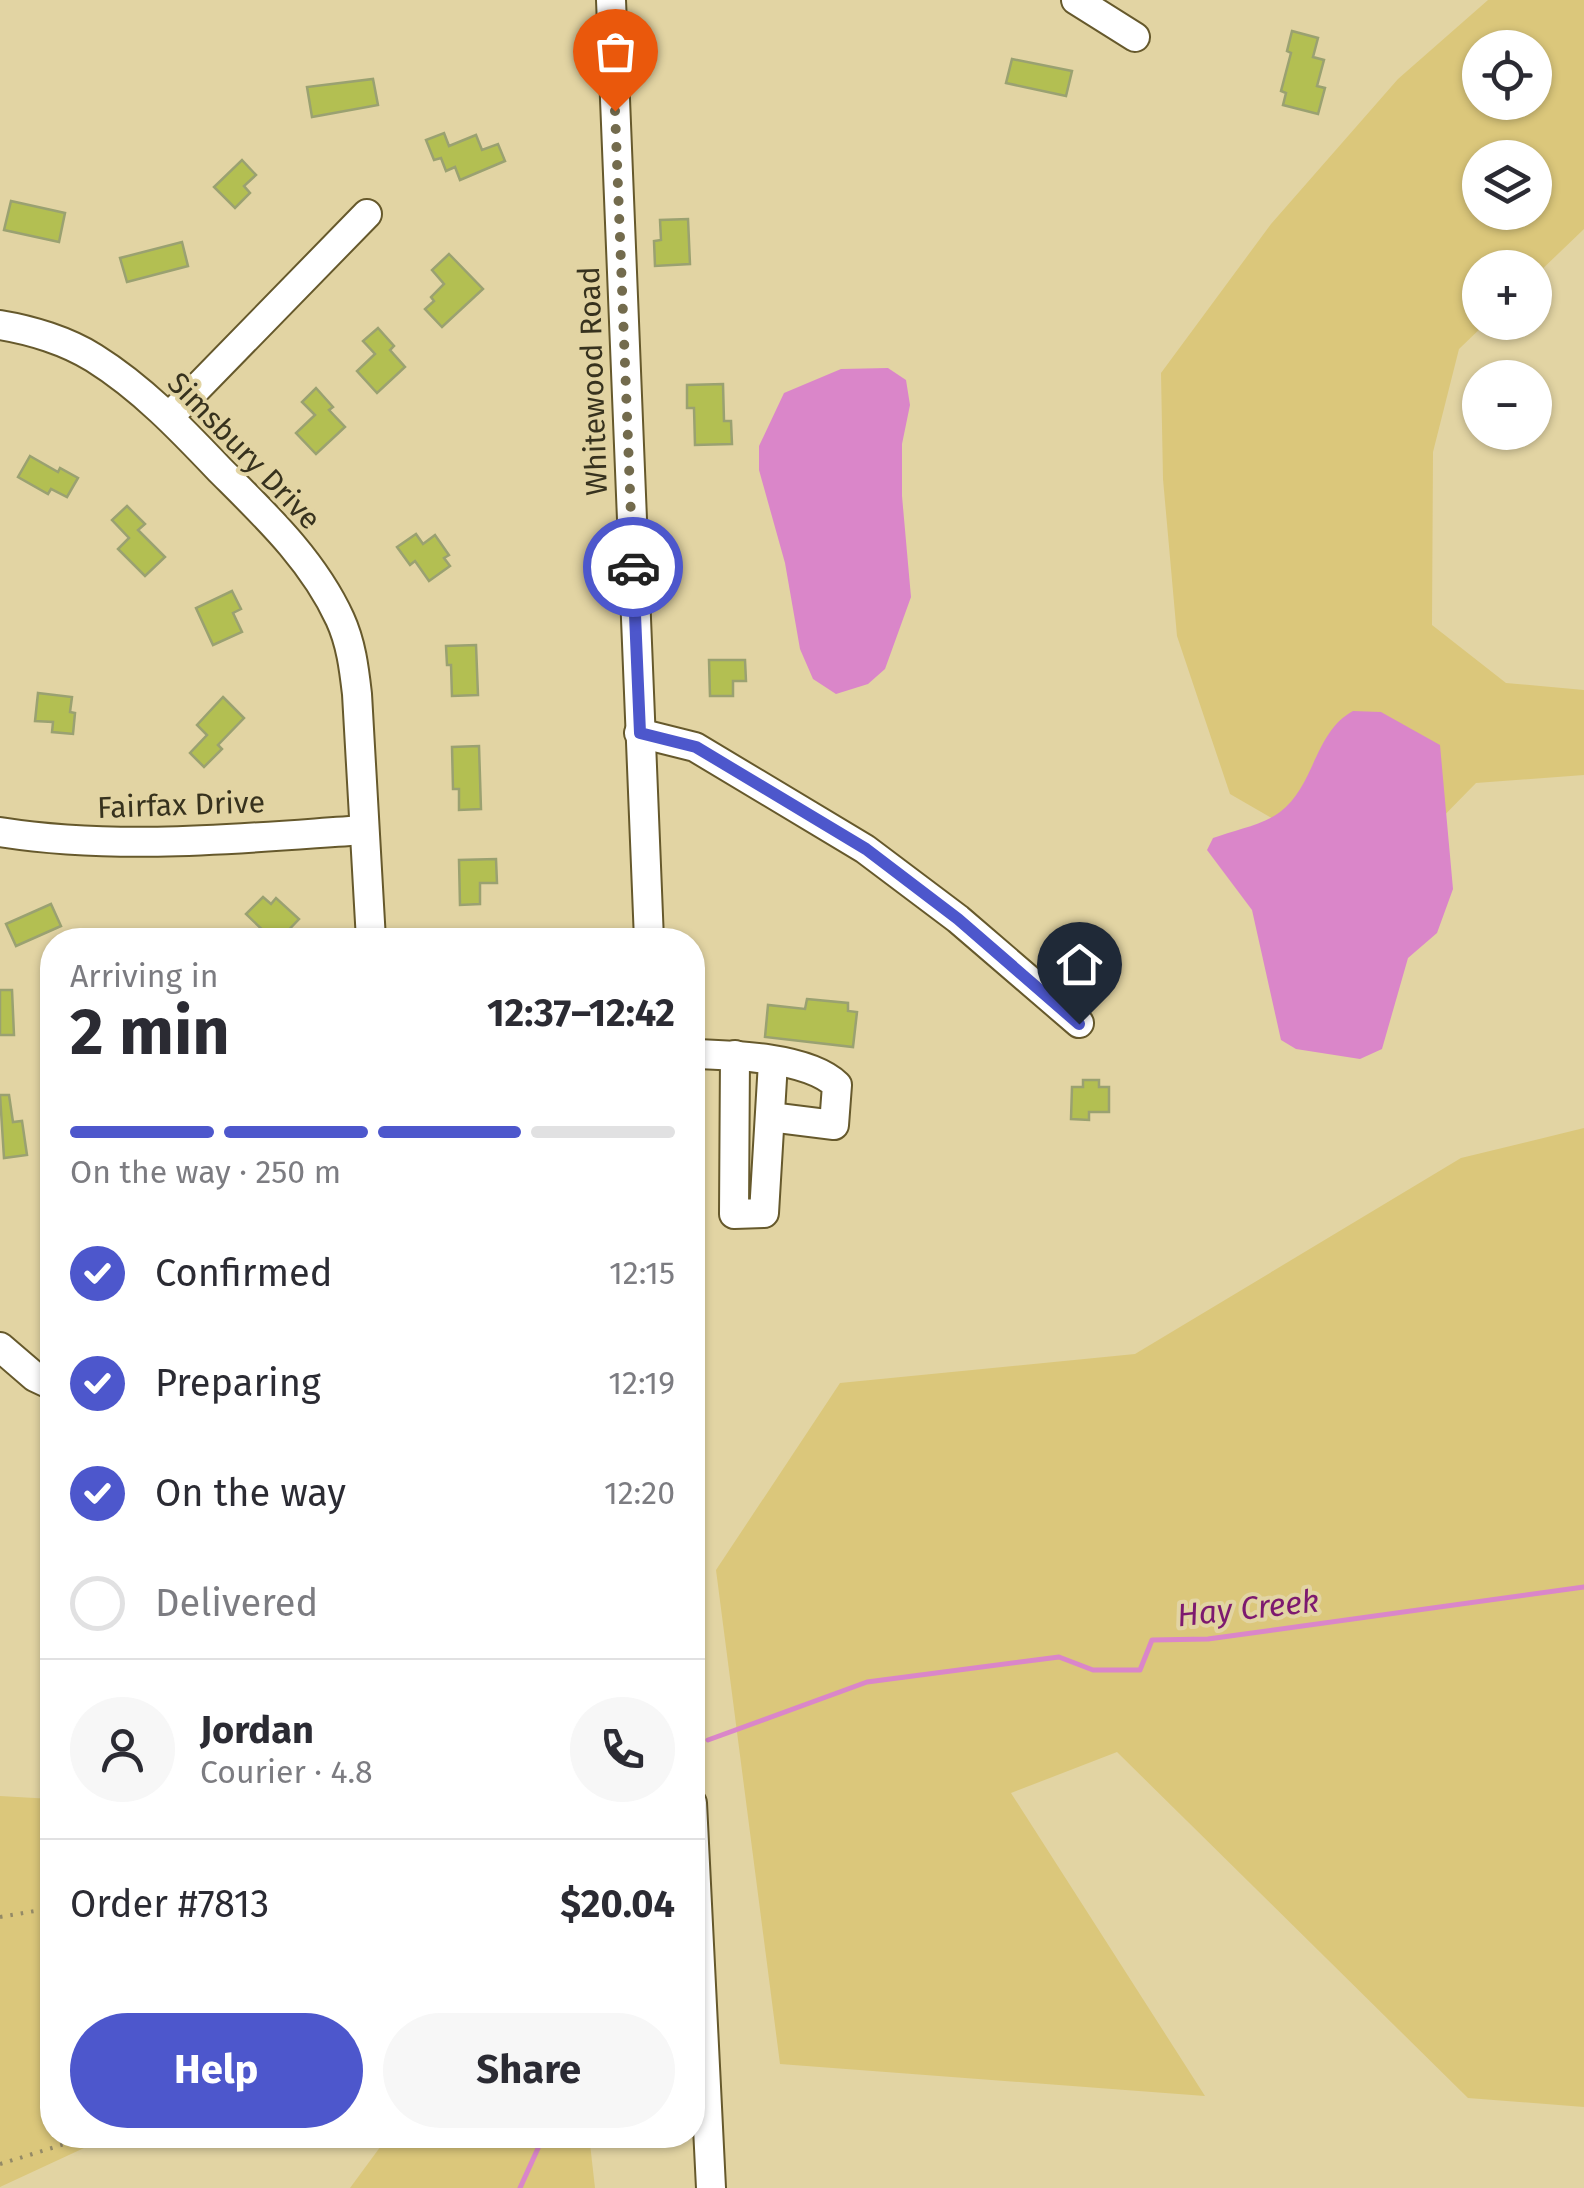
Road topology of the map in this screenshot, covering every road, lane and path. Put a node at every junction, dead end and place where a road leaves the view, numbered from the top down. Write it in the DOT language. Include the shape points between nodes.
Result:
graph roads {
  1 [pos="611,0"];
  2 [pos="1076,0"];
  3 [pos="1134,37"];
  4 [pos="367,214"];
  5 [pos="0,325"];
  6 [pos="168,417"];
  7 [pos="640,733"];
  8 [pos="364,830"];
  9 [pos="0,832"];
  10 [pos="369,928"];
  11 [pos="648,928"];
  12 [pos="1079,1024"];
  13 [pos="705,1054"];
  14 [pos="735,1055"];
  15 [pos="773,1062"];
  16 [pos="770,1118"];
  17 [pos="0,1347"];
  18 [pos="40,1378"];
  19 [pos="40,1910"];
  20 [pos="0,1916"];
  21 [pos="705,2066"];
  22 [pos="52,2148"];
  23 [pos="0,2164"];
  24 [pos="711,2188"];
  1 -- 7 [label="street, Whitewood Road"];
  2 -- 3 [label="street"];
  4 -- 6 [label="street"];
  5 -- 6 [label="street, Simsbury Drive" via="90,356"];
  6 -- 8 [label="street, Simsbury Drive" via="290,541 340,618 358,694"];
  7 -- 11 [label="street, Whitewood Road"];
  7 -- 12 [label="street" via="696,747 866,849"];
  8 -- 9 [label="street, Fairfax Drive" via="145,843"];
  8 -- 10 [label="street, Simsbury Drive"];
  13 -- 14 [label="street"];
  14 -- 15 [label="street"];
  14 -- 16 [label="street" via="734,1214 764,1213"];
  15 -- 16 [label="street"];
  15 -- 16 [label="street" via="823,1072 837,1085 834,1125"];
  17 -- 18 [label="street"];
  19 -- 20 [label="path"];
  21 -- 24 [label="street"];
  22 -- 23 [label="path"];
}
